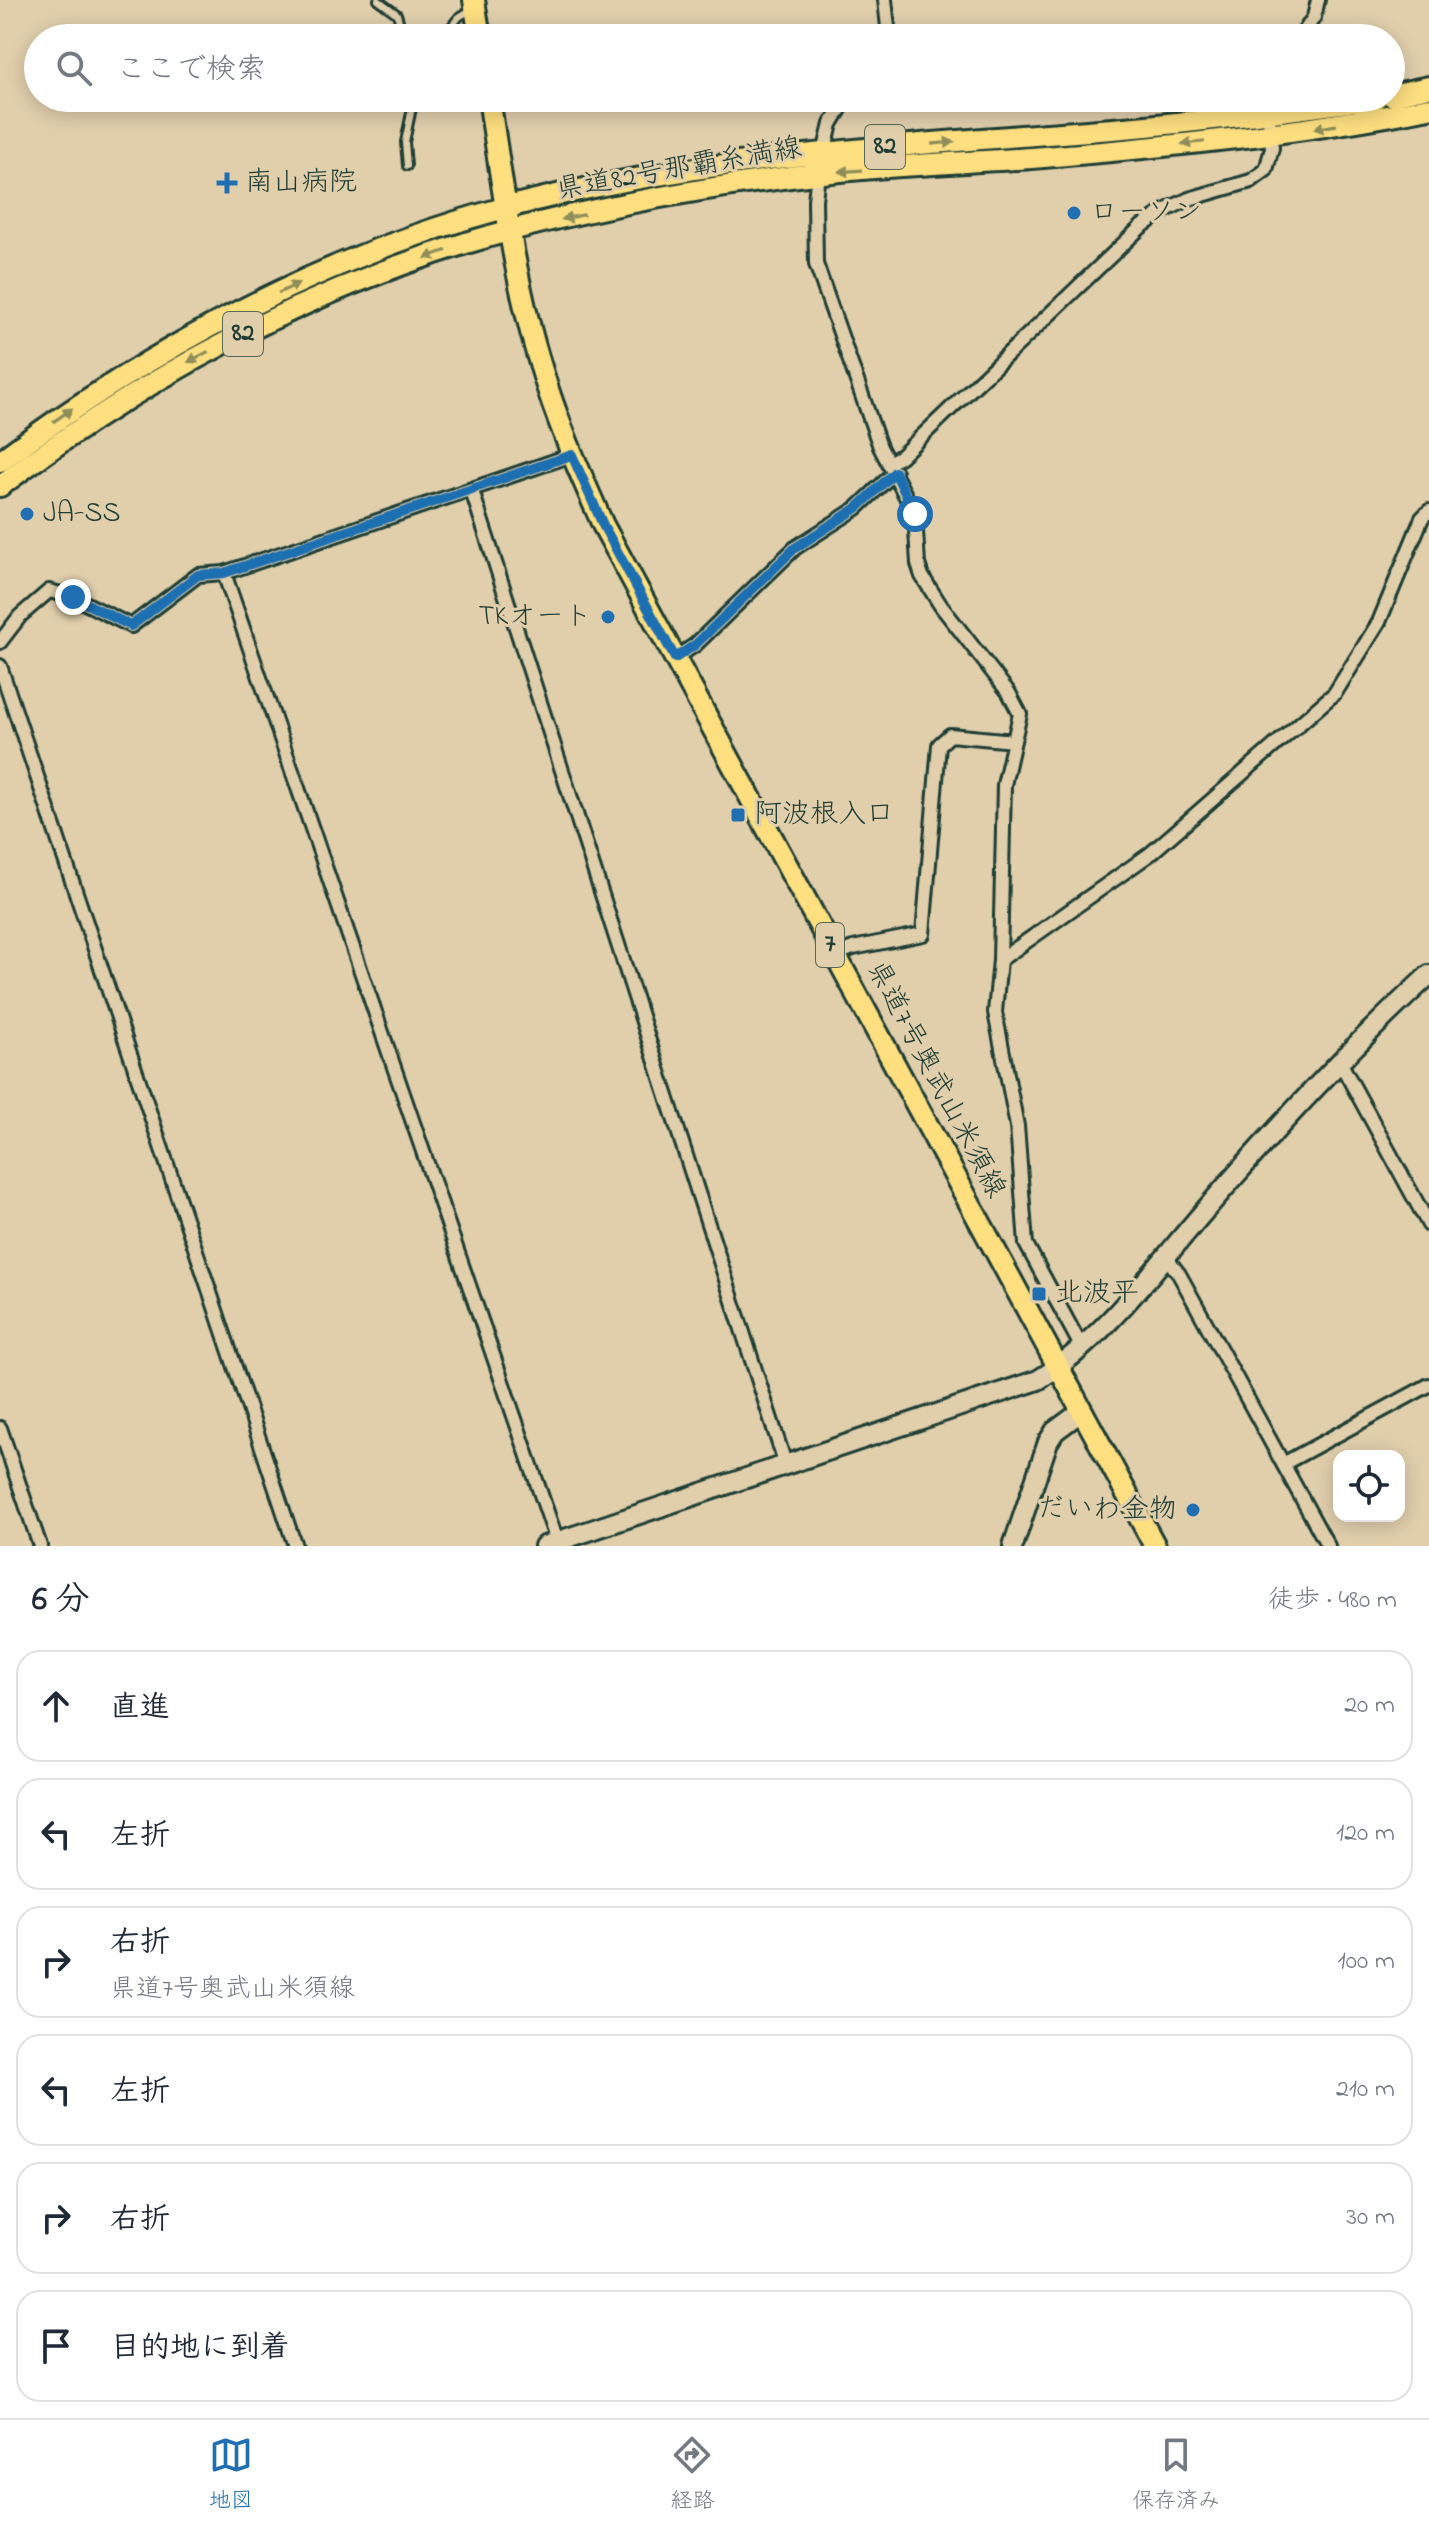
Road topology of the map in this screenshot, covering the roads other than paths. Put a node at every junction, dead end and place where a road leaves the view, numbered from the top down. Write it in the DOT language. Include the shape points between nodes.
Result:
graph roads {
  1 [pos="378,0"];
  2 [pos="885,0"];
  3 [pos="1318,0"];
  4 [pos="475,4"];
  5 [pos="400,24"];
  6 [pos="453,24"];
  7 [pos="478,24"];
  8 [pos="888,24"];
  9 [pos="1309,24"];
  10 [pos="1429,87"];
  11 [pos="1405,92"];
  12 [pos="1429,108"];
  13 [pos="1405,109"];
  14 [pos="411,112"];
  15 [pos="491,112"];
  16 [pos="838,112"];
  17 [pos="1337,112"];
  18 [pos="1268,115"];
  19 [pos="824,153"];
  20 [pos="407,166"];
  21 [pos="818,173"];
  22 [pos="506,207"];
  23 [pos="510,231"];
  24 [pos="572,455"];
  25 [pos="0,461"];
  26 [pos="892,468"];
  27 [pos="0,486"];
  28 [pos="472,491"];
  29 [pos="1429,511"];
  30 [pos="224,573"];
  31 [pos="0,642"];
  32 [pos="675,658"];
  33 [pos="0,666"];
  34 [pos="1014,741"];
  35 [pos="835,955"];
  36 [pos="1000,960"];
  37 [pos="1429,975"];
  38 [pos="1340,1062"];
  39 [pos="1429,1225"];
  40 [pos="1165,1256"];
  41 [pos="1082,1348"];
  42 [pos="1058,1367"];
  43 [pos="1429,1385"];
  44 [pos="1082,1411"];
  45 [pos="0,1428"];
  46 [pos="1283,1464"];
  47 [pos="786,1466"];
  48 [pos="550,1544"];
  49 [pos="40,1546"];
  50 [pos="295,1546"];
  51 [pos="1013,1546"];
  52 [pos="1155,1546"];
  53 [pos="1328,1546"];
  1 -- 5 [label="lane" via="397,14"];
  2 -- 8 [label="street"];
  3 -- 9 [label="street"];
  4 -- 6 [label="lane"];
  4 -- 7 [label="main road"];
  10 -- 11 [label="main road"];
  12 -- 13 [label="main road, 県道82号那覇糸満線 / 82, one-way"];
  14 -- 20 [label="lane"];
  15 -- 22 [label="main road, 県道7号奥武山米須線 / 7"];
  16 -- 19 [label="street"];
  17 -- 18 [label="main road, 県道82号那覇糸満線 / 82, one-way"];
  19 -- 18 [label="main road, 県道82号那覇糸満線 / 82, one-way"];
  18 -- 21 [label="main road, 県道82号那覇糸満線 / 82, one-way" via="1137,149"];
  18 -- 26 [label="street" via="1270,161 1260,176 1189,199 1141,227"];
  19 -- 22 [label="main road, 県道82号那覇糸満線 / 82" via="666,175"];
  21 -- 23 [label="main road, 県道82号那覇糸満線 / 82, one-way" via="695,192"];
  21 -- 26 [label="street" via="816,264"];
  22 -- 23 [label="main road, 県道7号奥武山米須線 / 7"];
  25 -- 22 [label="main road, 県道82号那覇糸満線 / 82, one-way" via="107,387 218,322 363,256"];
  23 -- 24 [label="main road, 県道7号奥武山米須線 / 7" via="531,333"];
  23 -- 27 [label="main road, 県道82号那覇糸満線 / 82, one-way" via="364,281 229,340 120,401"];
  24 -- 28 [label="street"];
  24 -- 32 [label="main road, 県道7号奥武山米須線 / 7" via="603,525"];
  26 -- 32 [label="street" via="857,508 795,548"];
  26 -- 34 [label="street" via="915,514 922,576 1015,702 1020,714"];
  28 -- 30 [label="street"];
  28 -- 47 [label="street"];
  29 -- 36 [label="street" via="1379,622 1335,693 1150,854"];
  30 -- 31 [label="street" via="198,575 131,626 49,591"];
  30 -- 48 [label="street"];
  32 -- 35 [label="main road, 県道7号奥武山米須線 / 7"];
  33 -- 50 [label="street"];
  34 -- 35 [label="street" via="950,735 939,745 923,934"];
  34 -- 36 [label="street" via="1004,785"];
  35 -- 42 [label="main road, 県道7号奥武山米須線 / 7"];
  36 -- 41 [label="street" via="995,1012 1017,1126 1026,1244"];
  37 -- 38 [label="street"];
  38 -- 39 [label="street"];
  38 -- 40 [label="street"];
  40 -- 41 [label="street"];
  40 -- 46 [label="street"];
  41 -- 42 [label="street"];
  42 -- 44 [label="main road, 県道7号奥武山米須線 / 7"];
  42 -- 47 [label="street" via="1038,1380"];
  43 -- 46 [label="street"];
  44 -- 51 [label="street" via="1048,1442"];
  44 -- 52 [label="main road, 県道7号奥武山米須線 / 7"];
  45 -- 49 [label="street"];
  46 -- 53 [label="street"];
  47 -- 48 [label="street"];
}
